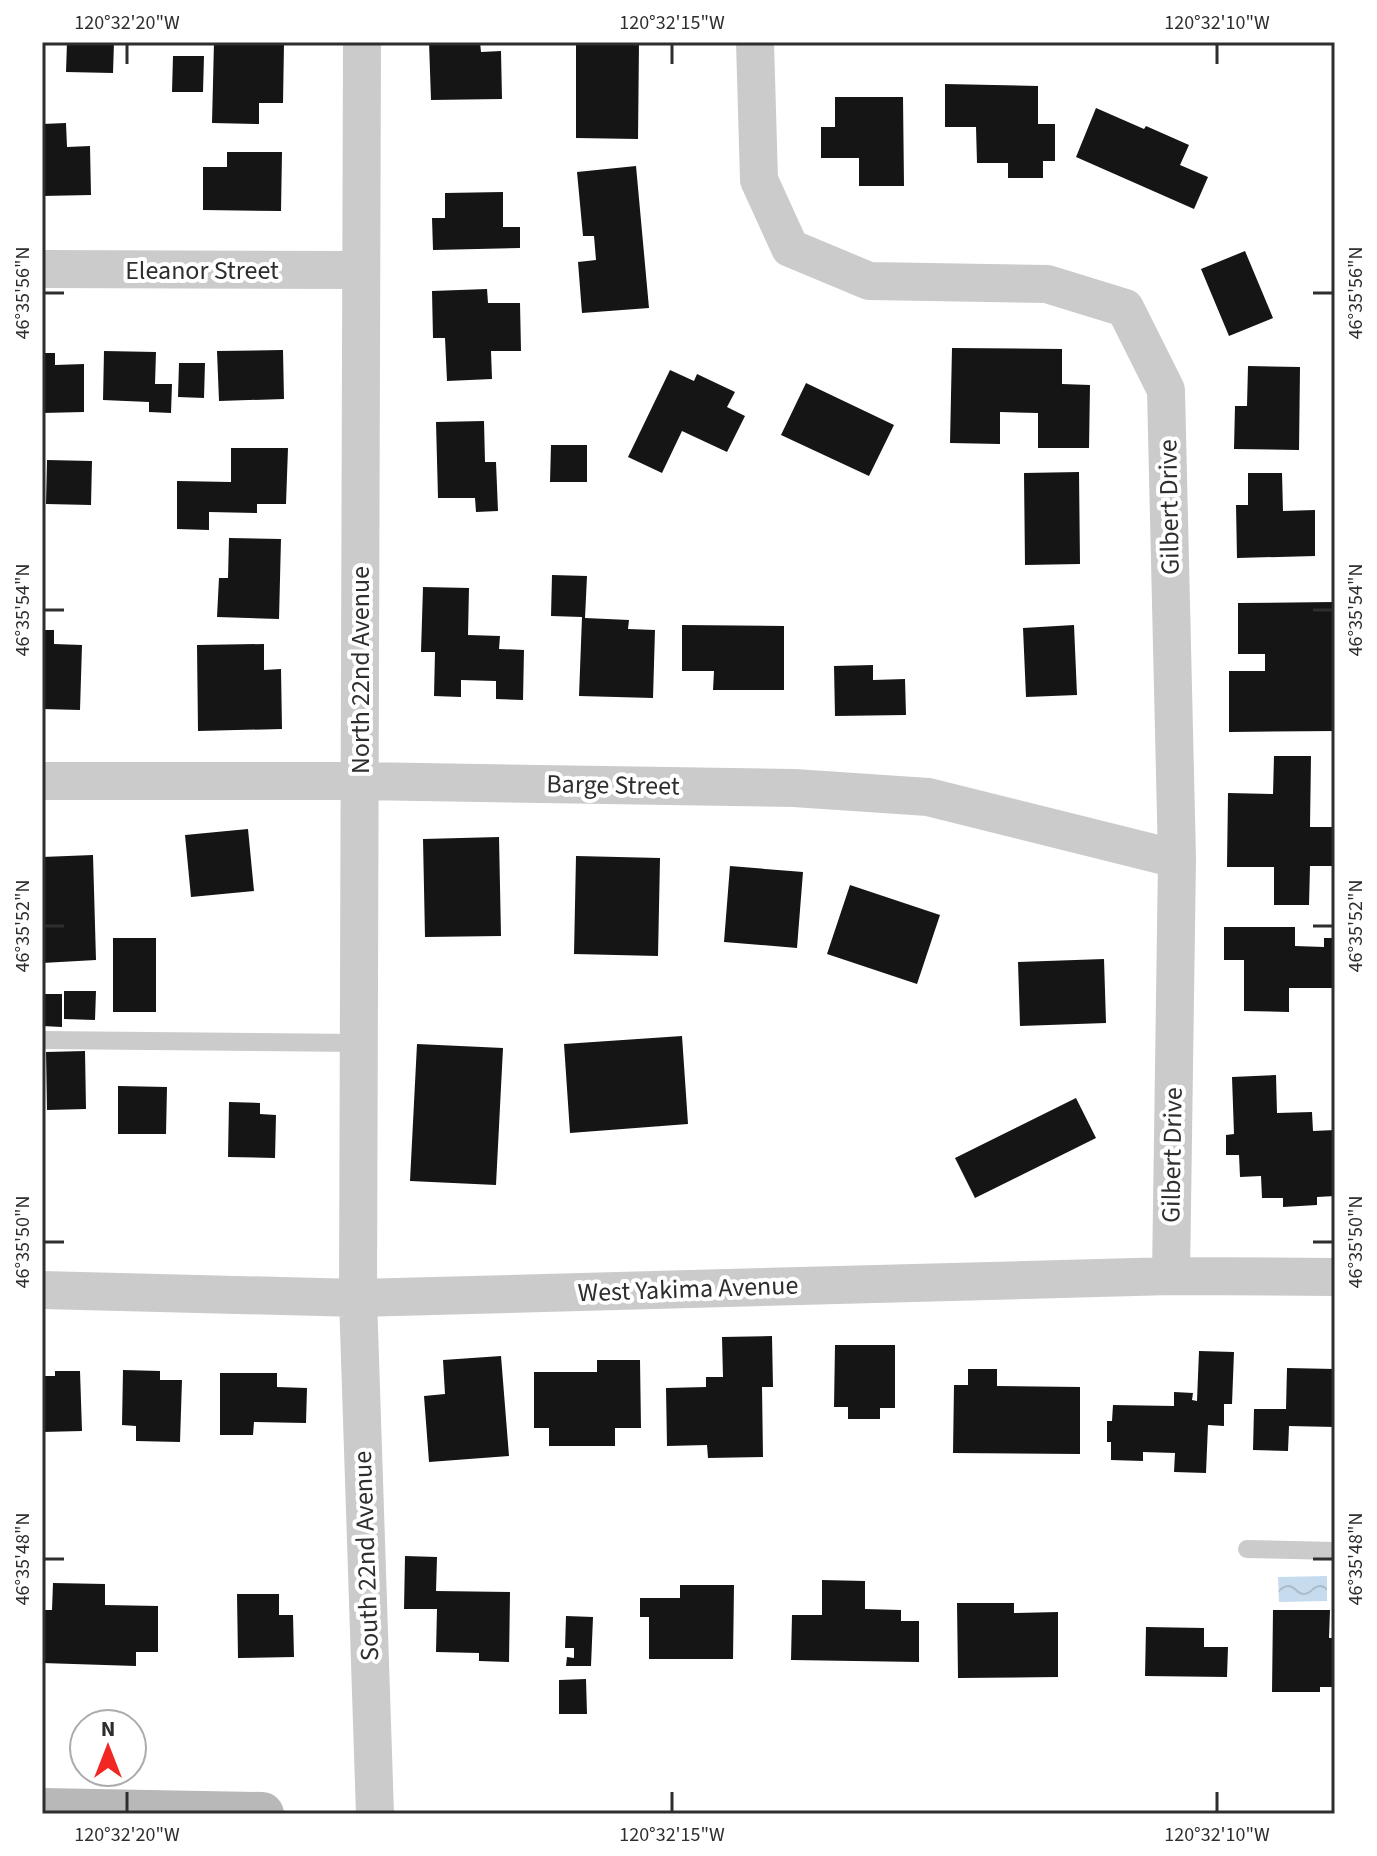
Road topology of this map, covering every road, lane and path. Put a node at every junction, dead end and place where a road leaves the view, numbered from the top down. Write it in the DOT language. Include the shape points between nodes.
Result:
graph roads {
  1 [pos="362,42"];
  2 [pos="755,42"];
  3 [pos="42,269"];
  4 [pos="361,270"];
  5 [pos="42,781"];
  6 [pos="360,781"];
  7 [pos="1177,859"];
  8 [pos="42,1040"];
  9 [pos="359,1043"];
  10 [pos="1171,1276"];
  11 [pos="1335,1277"];
  12 [pos="42,1290"];
  13 [pos="358,1298"];
  14 [pos="1247,1549"];
  15 [pos="1335,1551"];
  16 [pos="42,1810"];
  17 [pos="232,1814"];
  18 [pos="262,1814"];
  19 [pos="375,1814"];
  1 -- 4 [label="street, North 22nd Avenue"];
  2 -- 7 [label="street, Gilbert Drive" via="759,180 790,248 869,281 1047,284 1125,308 1166,390"];
  3 -- 4 [label="street, Eleanor Street"];
  4 -- 6 [label="street, North 22nd Avenue"];
  5 -- 6 [label="street, Barge Street"];
  6 -- 7 [label="street, Barge Street" via="794,788 928,797"];
  6 -- 9 [label="street, North 22nd Avenue"];
  7 -- 10 [label="street, Gilbert Drive"];
  8 -- 9 [label="lane"];
  9 -- 13 [label="street, North 22nd Avenue"];
  10 -- 11 [label="street, West Yakima Avenue"];
  10 -- 13 [label="street, West Yakima Avenue"];
  12 -- 13 [label="street, West Yakima Avenue"];
  13 -- 19 [label="street, South 22nd Avenue"];
  14 -- 15 [label="lane"];
  16 -- 17 [label="street"];
  17 -- 18 [label="street"];
}
